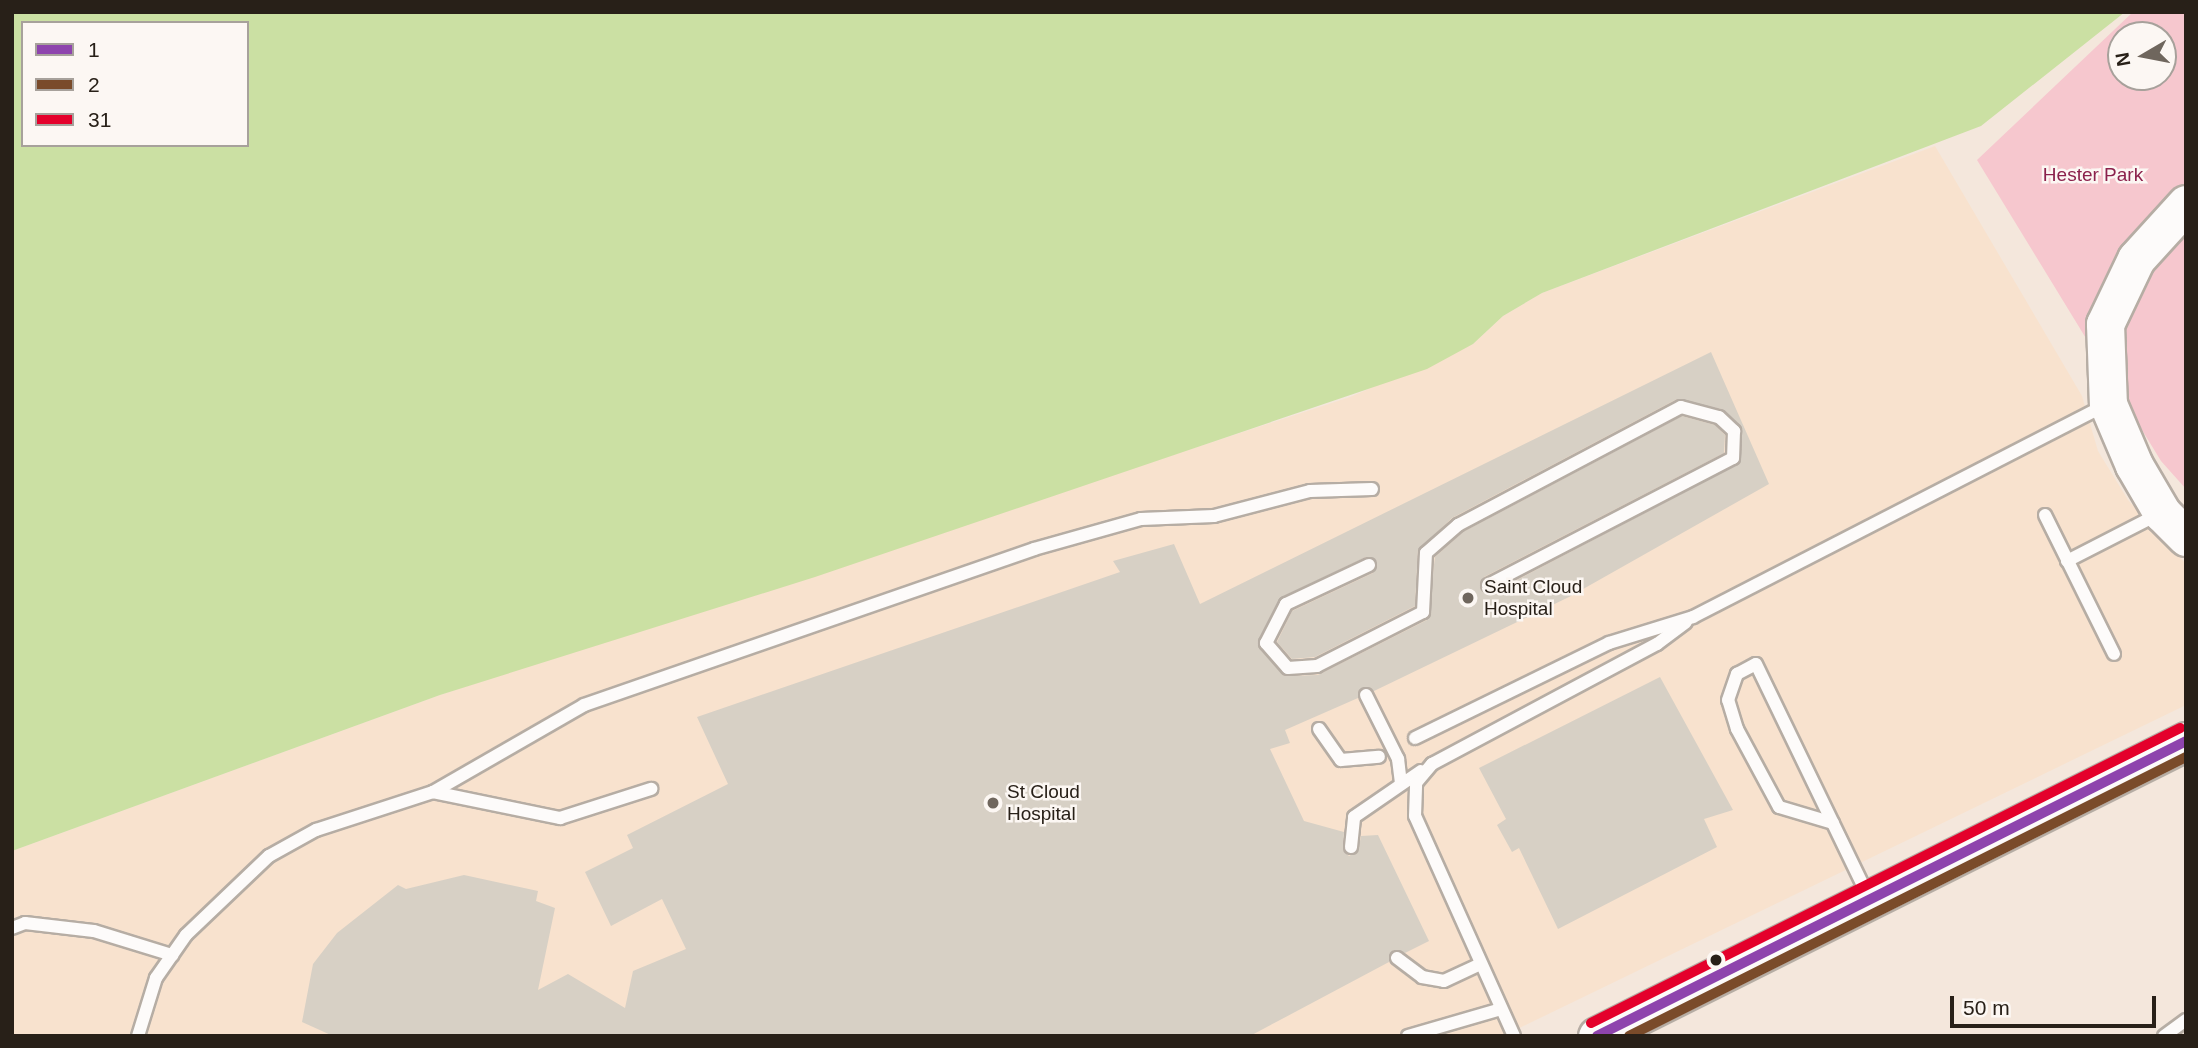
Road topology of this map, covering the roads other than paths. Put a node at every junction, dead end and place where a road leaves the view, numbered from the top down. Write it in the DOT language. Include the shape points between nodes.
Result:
graph roads {
  1 [pos="2186,204"];
  2 [pos="2108,404"];
  3 [pos="1372,489"];
  4 [pos="2045,515"];
  5 [pos="2174,525"];
  6 [pos="2067,561"];
  7 [pos="1368,565"];
  8 [pos="1488,585"];
  9 [pos="1693,617"];
  10 [pos="2114,654"];
  11 [pos="1366,695"];
  12 [pos="1319,729"];
  13 [pos="1415,738"];
  14 [pos="2186,741"];
  15 [pos="1380,757"];
  16 [pos="1432,764"];
  17 [pos="1401,783"];
  18 [pos="651,789"];
  19 [pos="433,792"];
  20 [pos="1833,823"];
  21 [pos="1351,847"];
  22 [pos="1870,899"];
  23 [pos="12,928"];
  24 [pos="172,955"];
  25 [pos="1397,958"];
  26 [pos="1480,964"];
  27 [pos="1501,1009"];
  28 [pos="2186,1020"];
  29 [pos="138,1036"];
  30 [pos="1408,1036"];
  31 [pos="1514,1036"];
  32 [pos="1597,1036"];
  33 [pos="2164,1036"];
  1 -- 2 [label="street" via="2136,259 2105,324"];
  2 -- 5 [label="street"];
  2 -- 9 [label="lane"];
  3 -- 19 [label="lane" via="1310,491 1214,516 1141,519 1034,549 584,705"];
  4 -- 6 [label="lane"];
  5 -- 6 [label="lane"];
  6 -- 10 [label="lane"];
  7 -- 8 [label="lane" via="1286,604 1266,643 1288,668 1317,666 1423,612 1426,553 1470,518 1681,407 1719,417 1734,431 1733,458"];
  9 -- 13 [label="lane" via="1609,643"];
  9 -- 16 [label="lane" via="1657,644"];
  11 -- 17 [label="lane" via="1398,759"];
  12 -- 15 [label="lane" via="1341,760"];
  14 -- 22 [label="street"];
  16 -- 17 [label="lane"];
  16 -- 26 [label="lane" via="1416,783 1415,816"];
  17 -- 21 [label="lane" via="1354,817"];
  18 -- 19 [label="lane" via="560,818"];
  19 -- 24 [label="lane" via="316,830 269,856 229,890"];
  20 -- 20 [label="lane" via="1756,664 1737,674 1728,700 1737,729 1779,807"];
  20 -- 22 [label="lane"];
  22 -- 32 [label="street"];
  23 -- 24 [label="lane" via="25,923 94,931"];
  24 -- 29 [label="lane" via="156,978"];
  25 -- 26 [label="lane" via="1422,977 1444,981"];
  26 -- 27 [label="lane"];
  27 -- 30 [label="lane"];
  27 -- 31 [label="lane"];
  28 -- 33 [label="lane"];
}
